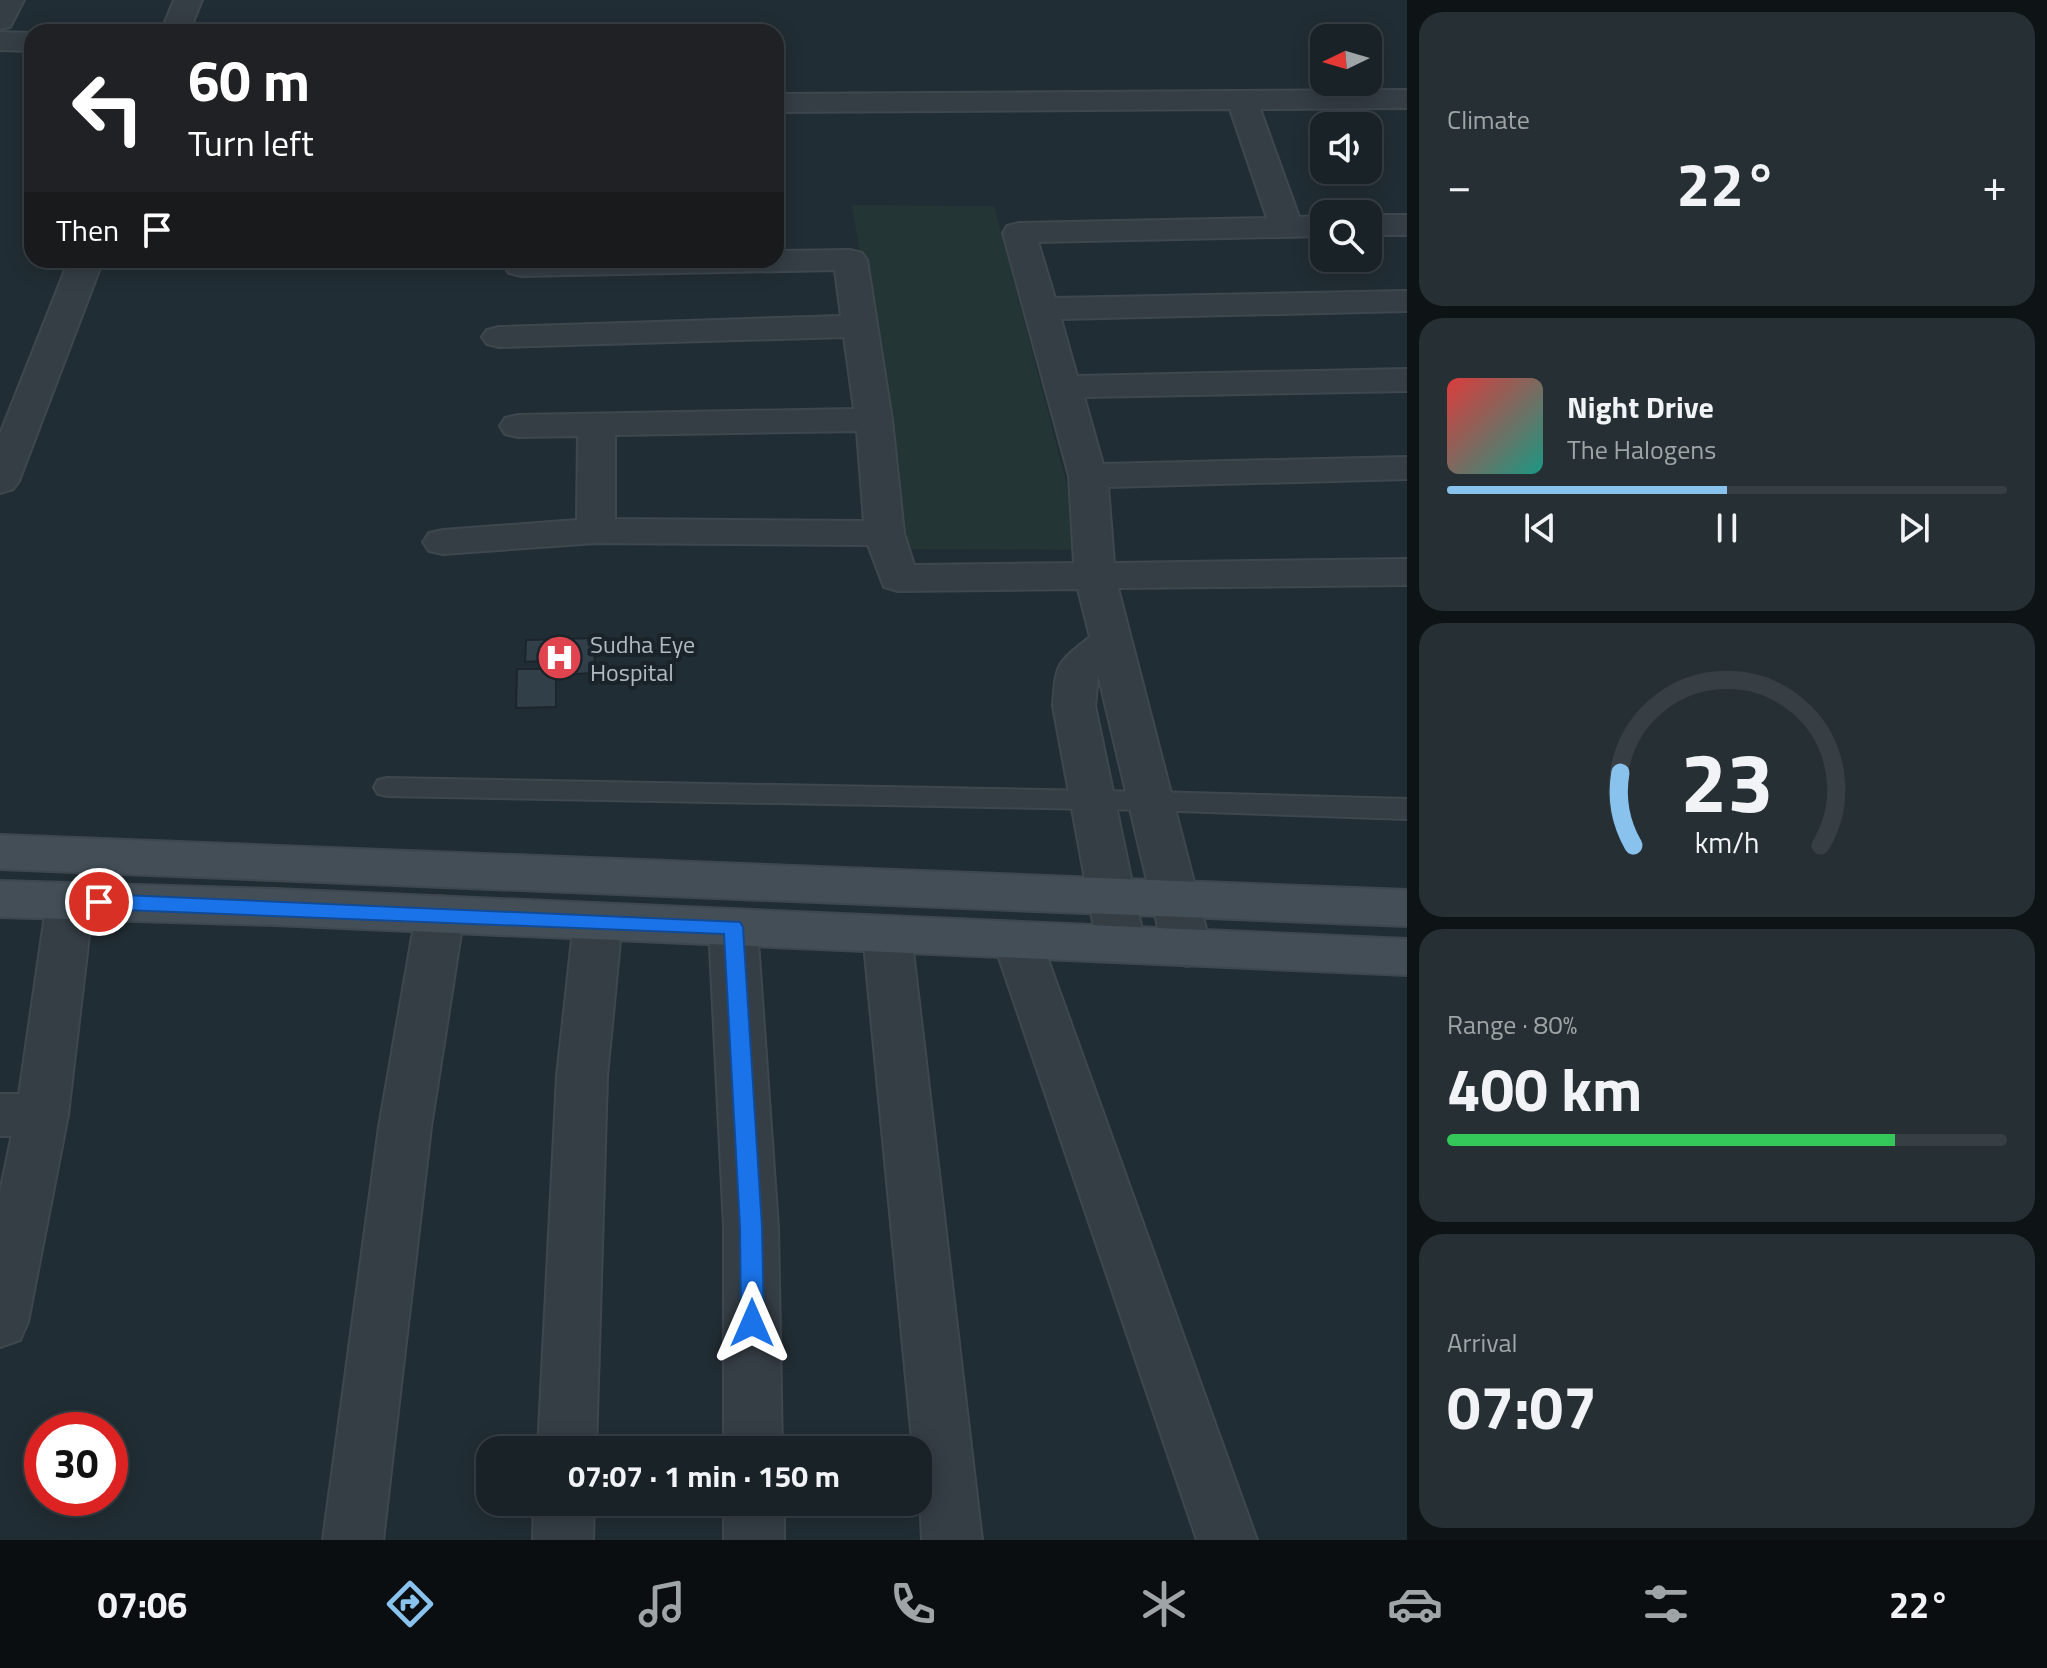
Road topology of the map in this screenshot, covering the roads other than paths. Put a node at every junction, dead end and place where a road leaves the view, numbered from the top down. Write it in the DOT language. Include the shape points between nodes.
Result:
graph roads {
  1 [pos="10,0"];
  2 [pos="188,0"];
  3 [pos="0,21"];
  4 [pos="178,24"];
  5 [pos="0,41"];
  6 [pos="24,42"];
  7 [pos="1407,99"];
  8 [pos="1242,100"];
  9 [pos="784,103"];
  10 [pos="1382,225"];
  11 [pos="1407,225"];
  12 [pos="1310,226"];
  13 [pos="1286,227"];
  14 [pos="784,261"];
  15 [pos="83,268"];
  16 [pos="1407,301"];
  17 [pos="1040,309"];
  18 [pos="859,326"];
  19 [pos="499,337"];
  20 [pos="1407,380"];
  21 [pos="1063,387"];
  22 [pos="874,420"];
  23 [pos="597,425"];
  24 [pos="518,426"];
  25 [pos="1407,468"];
  26 [pos="1088,476"];
  27 [pos="0,481"];
  28 [pos="596,531"];
  29 [pos="884,533"];
  30 [pos="443,542"];
  31 [pos="1407,572"];
  32 [pos="1095,575"];
  33 [pos="1112,640"];
  34 [pos="387,787"];
  35 [pos="1094,800"];
  36 [pos="1152,801"];
  37 [pos="1407,809"];
  38 [pos="0,852"];
  39 [pos="1114,898"];
  40 [pos="0,899"];
  41 [pos="70,901"];
  42 [pos="1177,901"];
  43 [pos="1407,908"];
  44 [pos="440,914"];
  45 [pos="598,921"];
  46 [pos="733,927"];
  47 [pos="887,934"];
  48 [pos="1017,940"];
  49 [pos="1121,944"];
  50 [pos="1187,948"];
  51 [pos="1407,957"];
  52 [pos="21,1115"];
  53 [pos="0,1322"];
  54 [pos="568,1436"];
  55 [pos="753,1436"];
  56 [pos="564,1516"];
  57 [pos="754,1516"];
  58 [pos="353,1540"];
  59 [pos="563,1540"];
  60 [pos="754,1540"];
  61 [pos="952,1540"];
  62 [pos="1227,1540"];
  1 -- 3 [label="street"];
  2 -- 4 [label="street"];
  5 -- 6 [label="street"];
  7 -- 8 [label="street"];
  8 -- 9 [label="street"];
  8 -- 13 [label="street"];
  10 -- 11 [label="street"];
  12 -- 13 [label="street"];
  13 -- 17 [label="street" via="1019,233"];
  14 -- 18 [label="street" via="850,260"];
  15 -- 27 [label="street"];
  16 -- 17 [label="street"];
  17 -- 21 [label="street"];
  18 -- 19 [label="street"];
  18 -- 22 [label="street"];
  20 -- 21 [label="street"];
  21 -- 26 [label="street"];
  22 -- 23 [label="street"];
  22 -- 29 [label="street"];
  23 -- 24 [label="street"];
  23 -- 28 [label="street"];
  25 -- 26 [label="street"];
  26 -- 32 [label="street"];
  28 -- 29 [label="street"];
  28 -- 30 [label="street"];
  29 -- 32 [label="street" via="898,578"];
  31 -- 32 [label="street"];
  32 -- 33 [label="street"];
  33 -- 35 [label="street" via="1076,670 1074,706"];
  33 -- 36 [label="street"];
  34 -- 35 [label="lane"];
  35 -- 36 [label="lane"];
  35 -- 39 [label="street"];
  36 -- 37 [label="lane"];
  36 -- 42 [label="street"];
  38 -- 39 [label="main road"];
  39 -- 42 [label="main road"];
  39 -- 49 [label="street"];
  40 -- 41 [label="main road"];
  41 -- 44 [label="main road"];
  41 -- 52 [label="street"];
  42 -- 43 [label="main road"];
  42 -- 50 [label="street"];
  44 -- 45 [label="main road"];
  44 -- 58 [label="street" via="405,1127"];
  45 -- 46 [label="main road"];
  45 -- 54 [label="street" via="582,1076"];
  46 -- 47 [label="main road"];
  46 -- 55 [label="street" via="751,1227"];
  47 -- 48 [label="main road"];
  47 -- 61 [label="street"];
  48 -- 49 [label="main road"];
  48 -- 62 [label="street"];
  49 -- 50 [label="main road"];
  50 -- 51 [label="main road"];
  52 -- 53 [label="street"];
  56 -- 59 [label="street"];
  57 -- 60 [label="street"];
}
